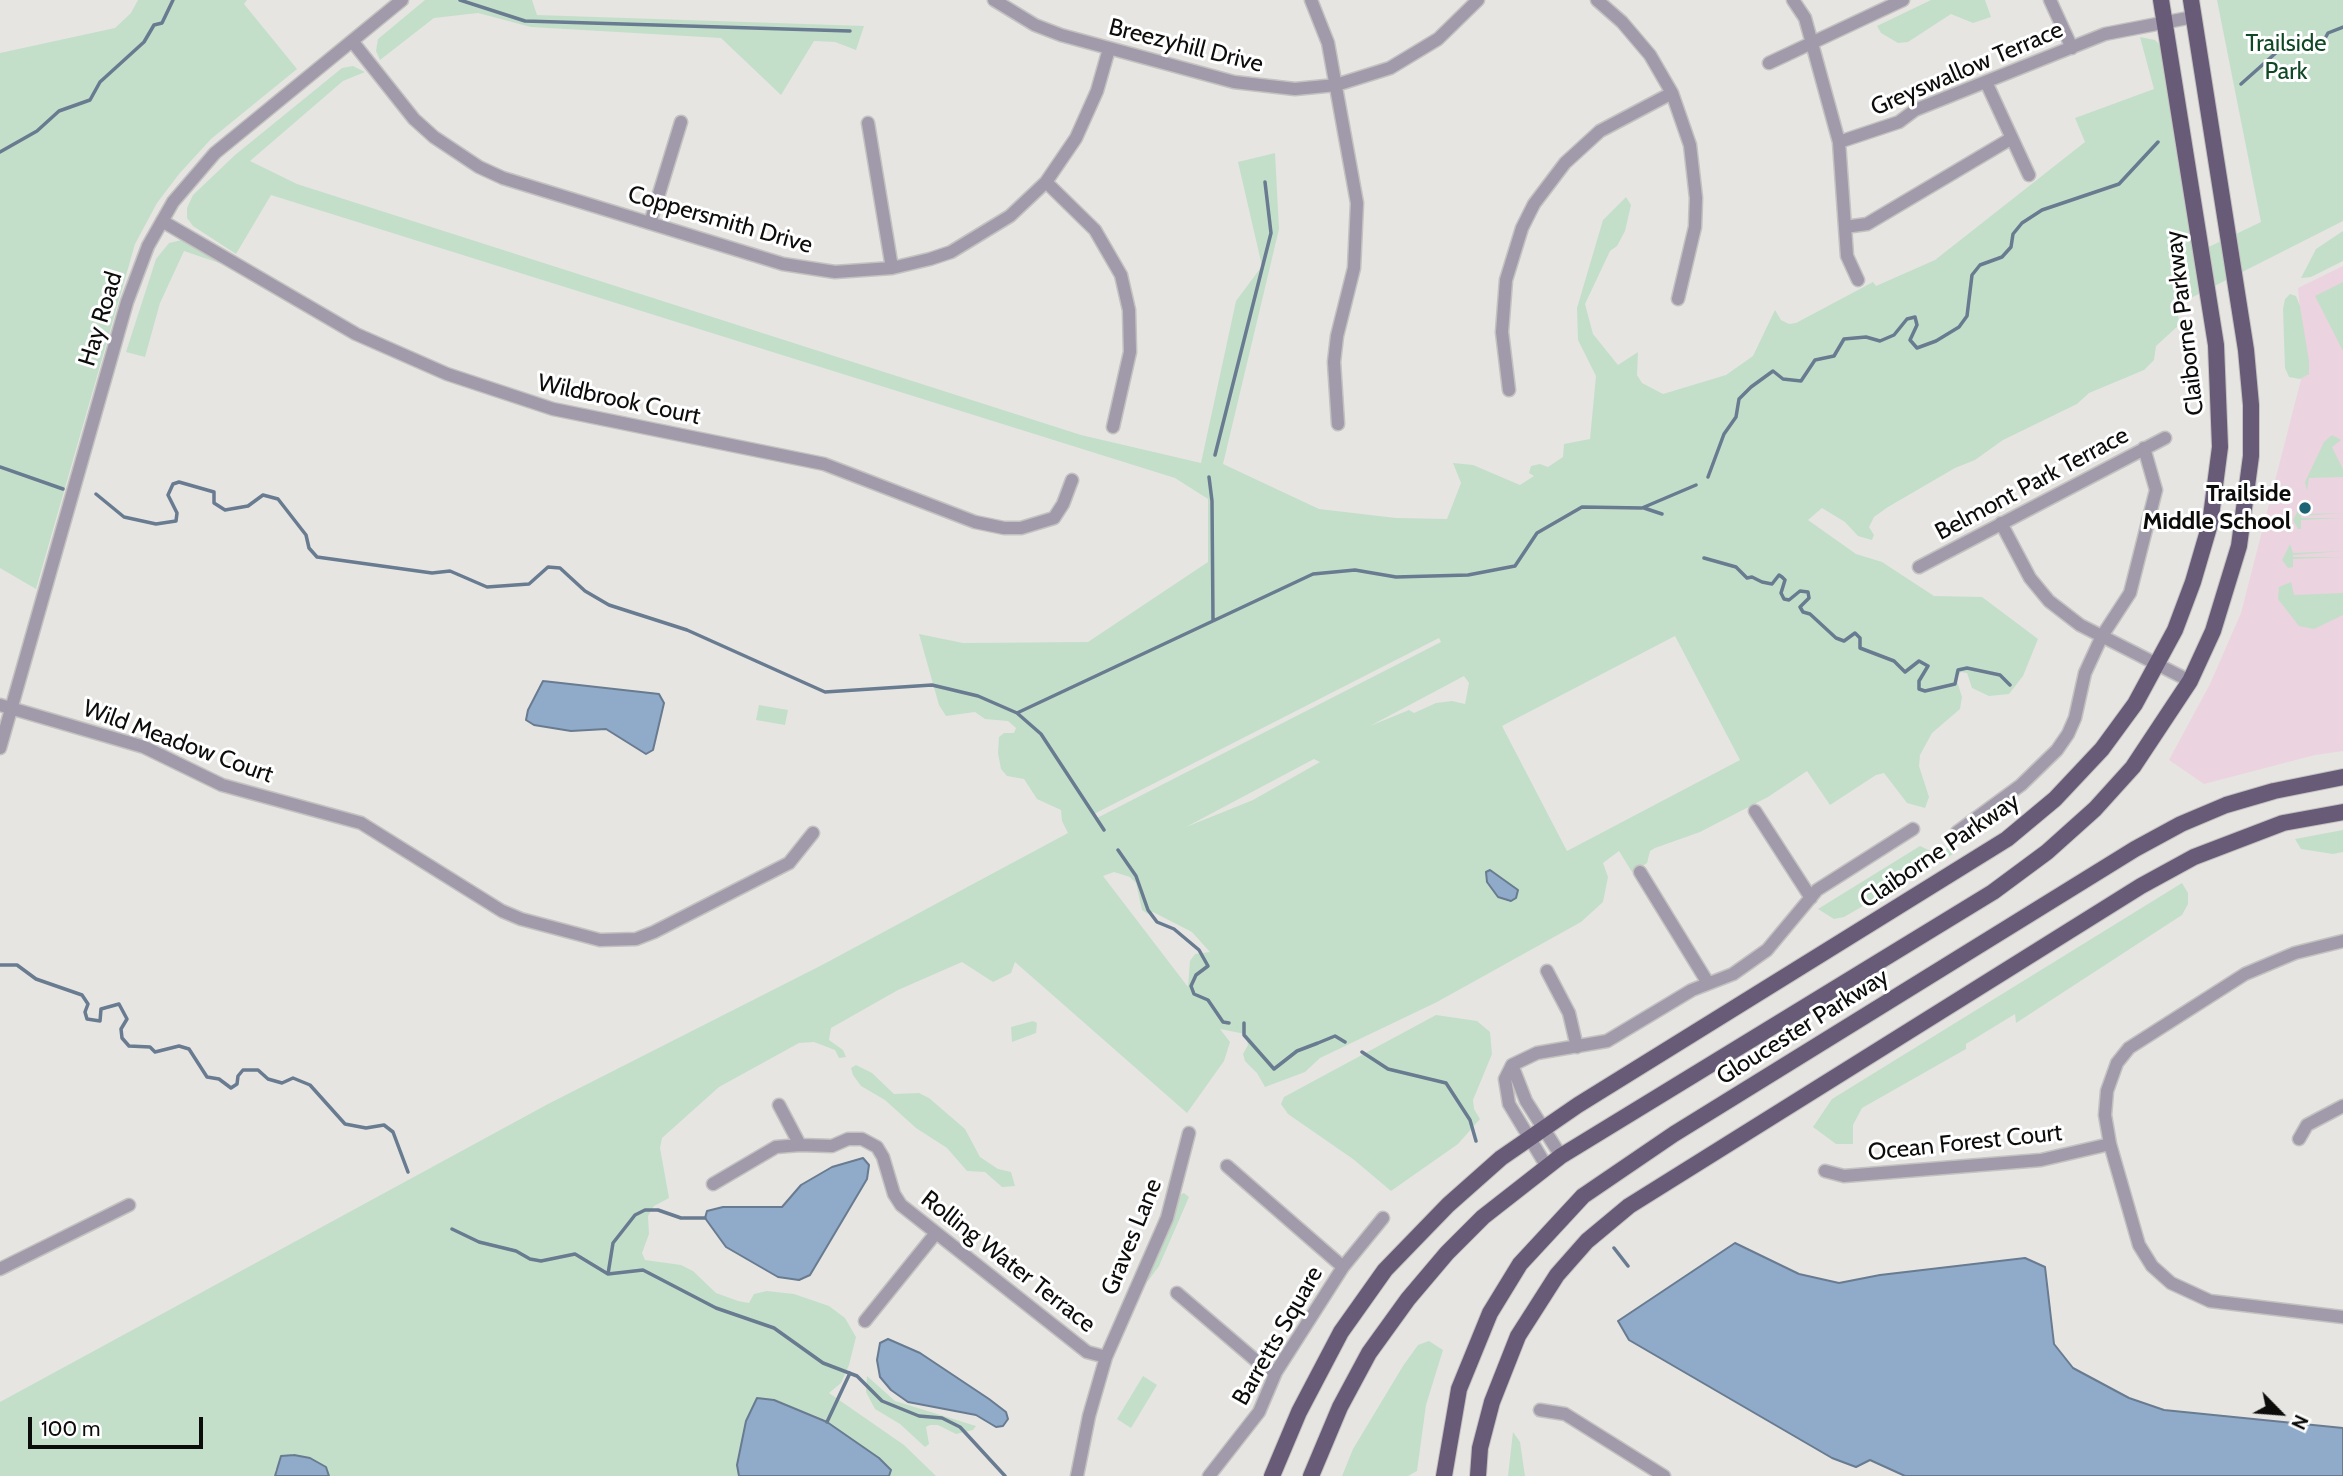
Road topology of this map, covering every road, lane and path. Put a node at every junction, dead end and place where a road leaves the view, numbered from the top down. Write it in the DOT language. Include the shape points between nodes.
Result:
graph roads {
  1 [pos="402,0"];
  2 [pos="994,0"];
  3 [pos="1311,0"];
  4 [pos="1478,0"];
  5 [pos="1597,0"];
  6 [pos="1793,0"];
  7 [pos="1903,0"];
  8 [pos="2050,0"];
  9 [pos="2161,0"];
  10 [pos="2191,0"];
  11 [pos="2193,17"];
  12 [pos="2165,23"];
  13 [pos="352,41"];
  14 [pos="1812,42"];
  15 [pos="2072,48"];
  16 [pos="1109,49"];
  17 [pos="1769,63"];
  18 [pos="1986,82"];
  19 [pos="1336,85"];
  20 [pos="1672,93"];
  21 [pos="681,122"];
  22 [pos="868,123"];
  23 [pos="2012,138"];
  24 [pos="1839,142"];
  25 [pos="2029,175"];
  26 [pos="1046,182"];
  27 [pos="162,221"];
  28 [pos="650,223"];
  29 [pos="1845,227"];
  30 [pos="892,268"];
  31 [pos="1858,280"];
  32 [pos="1678,299"];
  33 [pos="1509,390"];
  34 [pos="1338,424"];
  35 [pos="1113,427"];
  36 [pos="2165,438"];
  37 [pos="2144,448"];
  38 [pos="1073,480"];
  39 [pos="2001,523"];
  40 [pos="1919,567"];
  41 [pos="2102,636"];
  42 [pos="2159,664"];
  43 [pos="2190,681"];
  44 [pos="6,707"];
  45 [pos="0,748"];
  46 [pos="2343,777"];
  47 [pos="1755,811"];
  48 [pos="2343,812"];
  49 [pos="1913,829"];
  50 [pos="1957,832"];
  51 [pos="813,833"];
  52 [pos="1640,872"];
  53 [pos="1811,898"];
  54 [pos="2343,941"];
  55 [pos="1547,971"];
  56 [pos="1708,983"];
  57 [pos="1577,1047"];
  58 [pos="1512,1065"];
  59 [pos="779,1105"];
  60 [pos="2343,1105"];
  61 [pos="1543,1130"];
  62 [pos="1189,1133"];
  63 [pos="1529,1139"];
  64 [pos="2299,1139"];
  65 [pos="2110,1144"];
  66 [pos="800,1145"];
  67 [pos="1561,1156"];
  68 [pos="1227,1166"];
  69 [pos="1547,1167"];
  70 [pos="1825,1171"];
  71 [pos="713,1184"];
  72 [pos="129,1205"];
  73 [pos="1383,1218"];
  74 [pos="936,1233"];
  75 [pos="1343,1267"];
  76 [pos="0,1269"];
  77 [pos="1177,1293"];
  78 [pos="2343,1317"];
  79 [pos="865,1321"];
  80 [pos="1106,1357"];
  81 [pos="1276,1372"];
  82 [pos="1540,1410"];
  83 [pos="1077,1476"];
  84 [pos="1209,1476"];
  85 [pos="1272,1476"];
  86 [pos="1311,1476"];
  87 [pos="1444,1476"];
  88 [pos="1478,1476"];
  89 [pos="1664,1476"];
  1 -- 13 [label="street, Hay Road"];
  2 -- 16 [label="street, Breezyhill Drive" via="1035,25"];
  3 -- 19 [label="street" via="1328,43"];
  4 -- 19 [label="street, Breezyhill Drive" via="1457,23 1414,55 1364,78"];
  5 -- 20 [label="street" via="1637,38"];
  6 -- 14 [label="street" via="1805,18"];
  7 -- 14 [label="street"];
  8 -- 15 [label="street"];
  9 -- 12 [label="main road, Claiborne Parkway"];
  10 -- 11 [label="main road"];
  11 -- 12 [label="street, Greyswallow Terrace"];
  11 -- 43 [label="main road" via="2246,349 2251,456 2239,546 2213,631"];
  12 -- 15 [label="street, Greyswallow Terrace" via="2105,34"];
  12 -- 42 [label="main road, Claiborne Parkway" via="2216,345 2220,447 2210,524 2193,582"];
  13 -- 27 [label="street, Hay Road" via="215,153 190,179"];
  13 -- 28 [label="street, Coppersmith Drive" via="414,119 455,153 503,178"];
  14 -- 17 [label="street"];
  14 -- 24 [label="street"];
  15 -- 18 [label="street, Greyswallow Terrace"];
  16 -- 19 [label="street, Breezyhill Drive" via="1252,86 1295,89"];
  16 -- 26 [label="street, Coppersmith Drive" via="1085,122"];
  18 -- 23 [label="street"];
  18 -- 24 [label="street, Greyswallow Terrace" via="1915,110 1899,122"];
  19 -- 34 [label="street" via="1358,221 1354,268 1337,336"];
  20 -- 32 [label="street" via="1690,145 1696,198 1691,250"];
  20 -- 33 [label="street" via="1600,131 1565,163 1535,204 1506,280 1502,332"];
  21 -- 28 [label="street"];
  22 -- 30 [label="street"];
  23 -- 25 [label="street"];
  23 -- 29 [label="street" via="1867,225"];
  24 -- 29 [label="street"];
  26 -- 30 [label="street, Coppersmith Drive" via="989,231 951,252"];
  26 -- 35 [label="street" via="1096,230 1121,275 1129,310 1130,352"];
  27 -- 38 [label="street, Wildbrook Court" via="356,334 447,374 554,409 824,464 975,522 1004,528 1054,518"];
  27 -- 44 [label="street, Hay Road" via="127,302"];
  28 -- 30 [label="street, Coppersmith Drive" via="810,269 863,272"];
  29 -- 31 [label="street" via="1847,256"];
  36 -- 37 [label="street, Belmont Park Terrace"];
  37 -- 39 [label="street, Belmont Park Terrace"];
  37 -- 41 [label="street" via="2155,490 2130,593"];
  39 -- 40 [label="street, Belmont Park Terrace"];
  39 -- 41 [label="street" via="2030,578 2049,601"];
  41 -- 42 [label="street"];
  41 -- 50 [label="street" via="2085,673 2075,718 2057,750 2021,785"];
  42 -- 43 [label="street"];
  42 -- 61 [label="main road, Claiborne Parkway" via="2102,749 2055,799 2007,839"];
  43 -- 67 [label="main road" via="2133,767 2047,852 1993,892"];
  44 -- 45 [label="street, Hay Road"];
  44 -- 51 [label="street, Wild Meadow Court" via="144,747 222,785 361,823 502,911 600,940 636,939 654,933 789,863"];
  46 -- 87 [label="main road, Gloucester Parkway" via="2226,805 2135,849 1674,1134 1583,1196 1520,1264 1490,1312 1460,1389"];
  47 -- 53 [label="street"];
  48 -- 88 [label="main road" via="2283,823 2193,857 1629,1206 1587,1241 1557,1275 1518,1336 1492,1402"];
  49 -- 53 [label="street"];
  52 -- 56 [label="street"];
  53 -- 56 [label="street" via="1767,950 1733,974"];
  54 -- 65 [label="street" via="2295,953 2245,974 2129,1048 2117,1063 2107,1091"];
  55 -- 57 [label="street" via="1569,1013"];
  56 -- 57 [label="street" via="1624,1033"];
  57 -- 58 [label="street" via="1537,1054"];
  58 -- 61 [label="street"];
  58 -- 63 [label="street" via="1505,1088"];
  59 -- 66 [label="street"];
  60 -- 64 [label="street" via="2317,1117"];
  61 -- 63 [label="main road, Claiborne Parkway"];
  61 -- 67 [label="street"];
  62 -- 80 [label="street, Graves Lane" via="1167,1218"];
  63 -- 69 [label="street"];
  63 -- 85 [label="main road, Claiborne Parkway" via="1448,1205 1385,1270 1341,1332"];
  65 -- 70 [label="street, Ocean Forest Court" via="2041,1160 1844,1176"];
  65 -- 78 [label="street" via="2139,1245 2152,1266 2171,1283 2210,1301"];
  66 -- 71 [label="street, Rolling Water Terrace" via="776,1147"];
  66 -- 74 [label="street, Rolling Water Terrace" via="832,1146 862,1139 877,1147 901,1205"];
  67 -- 69 [label="main road"];
  68 -- 75 [label="street"];
  69 -- 86 [label="main road" via="1483,1217 1408,1299 1369,1353"];
  72 -- 76 [label="street"];
  73 -- 75 [label="street, Barretts Square"];
  74 -- 79 [label="street"];
  74 -- 80 [label="street, Rolling Water Terrace" via="1087,1352"];
  75 -- 81 [label="street, Barretts Square"];
  77 -- 81 [label="street"];
  80 -- 83 [label="street, Graves Lane"];
  81 -- 84 [label="street, Barretts Square" via="1259,1412"];
  82 -- 89 [label="street" via="1565,1414"];
}
